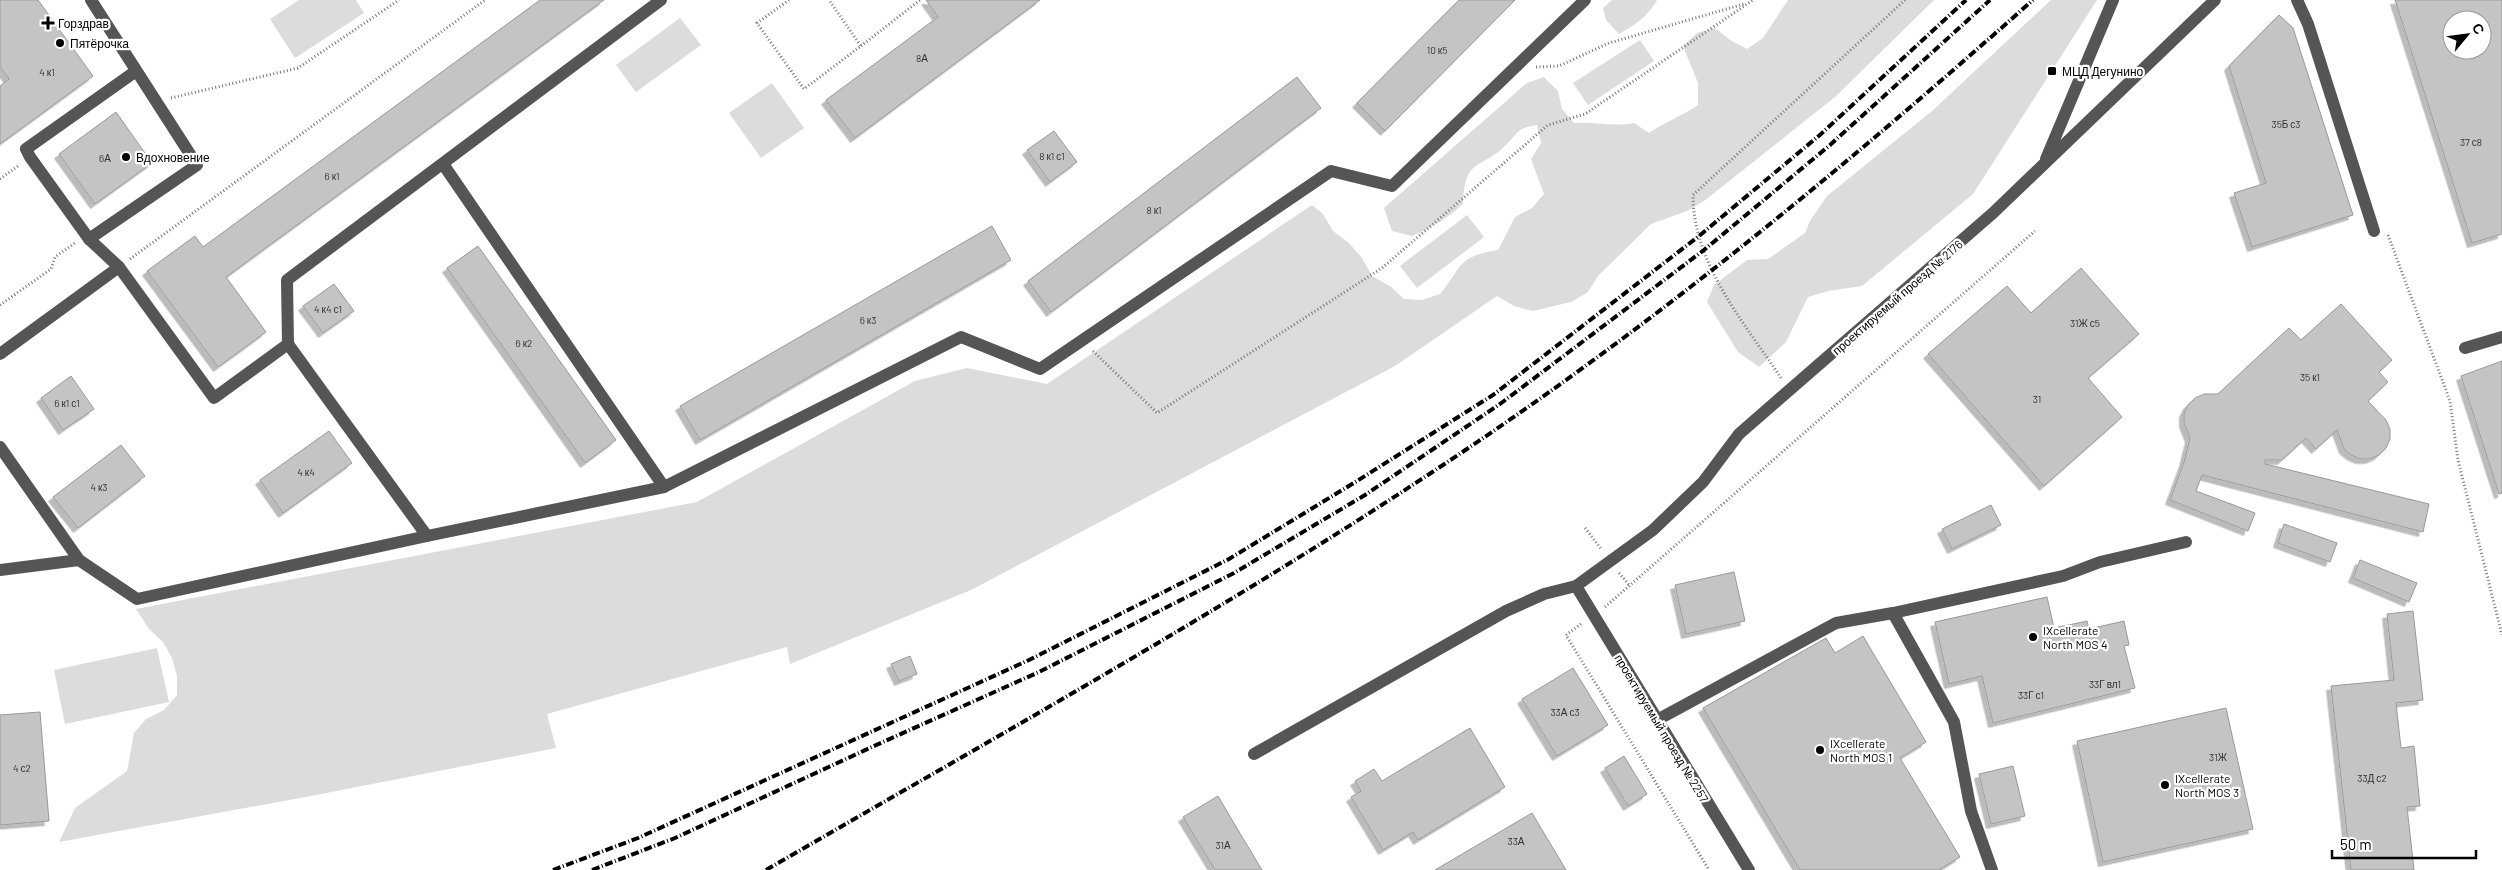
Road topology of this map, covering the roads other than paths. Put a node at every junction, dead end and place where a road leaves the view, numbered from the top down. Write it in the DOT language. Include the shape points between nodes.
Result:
graph roads {
  1 [pos="91,0"];
  2 [pos="661,0"];
  3 [pos="1585,0"];
  4 [pos="2113,0"];
  5 [pos="2215,0"];
  6 [pos="2297,0"];
  7 [pos="136,71"];
  8 [pos="443,164"];
  9 [pos="2044,164"];
  10 [pos="2380,229"];
  11 [pos="88,237"];
  12 [pos="119,267"];
  13 [pos="2502,337"];
  14 [pos="288,344"];
  15 [pos="2465,348"];
  16 [pos="0,354"];
  17 [pos="0,447"];
  18 [pos="664,487"];
  19 [pos="427,536"];
  20 [pos="2186,542"];
  21 [pos="79,560"];
  22 [pos="0,570"];
  23 [pos="1576,586"];
  24 [pos="1893,613"];
  25 [pos="1657,720"];
  26 [pos="1254,754"];
  27 [pos="1749,870"];
  28 [pos="1992,870"];
  1 -- 7 [label="street"];
  2 -- 8 [label="street"];
  3 -- 18 [label="street" via="1392,186 1331,171 1040,369 962,337"];
  4 -- 9 [label="street"];
  5 -- 9 [label="street, проектируемый проезд № 2176"];
  6 -- 10 [label="street"];
  7 -- 11 [label="street" via="26,149"];
  7 -- 11 [label="street" via="197,165"];
  8 -- 14 [label="street" via="287,280"];
  8 -- 18 [label="street"];
  9 -- 23 [label="street, проектируемый проезд № 2176" via="1993,213 1739,434 1703,482 1653,530"];
  11 -- 12 [label="street"];
  12 -- 14 [label="street" via="214,398"];
  12 -- 16 [label="street"];
  13 -- 15 [label="street"];
  14 -- 19 [label="street"];
  17 -- 21 [label="street"];
  18 -- 19 [label="street"];
  19 -- 21 [label="street" via="137,599"];
  20 -- 24 [label="street" via="2100,562 2063,576"];
  21 -- 22 [label="street"];
  23 -- 25 [label="street, проектируемый проезд № 2257"];
  23 -- 26 [label="street" via="1544,594 1506,611"];
  24 -- 25 [label="street" via="1836,623"];
  24 -- 28 [label="street" via="1954,722 1971,811"];
  25 -- 27 [label="street, проектируемый проезд № 2257"];
}
